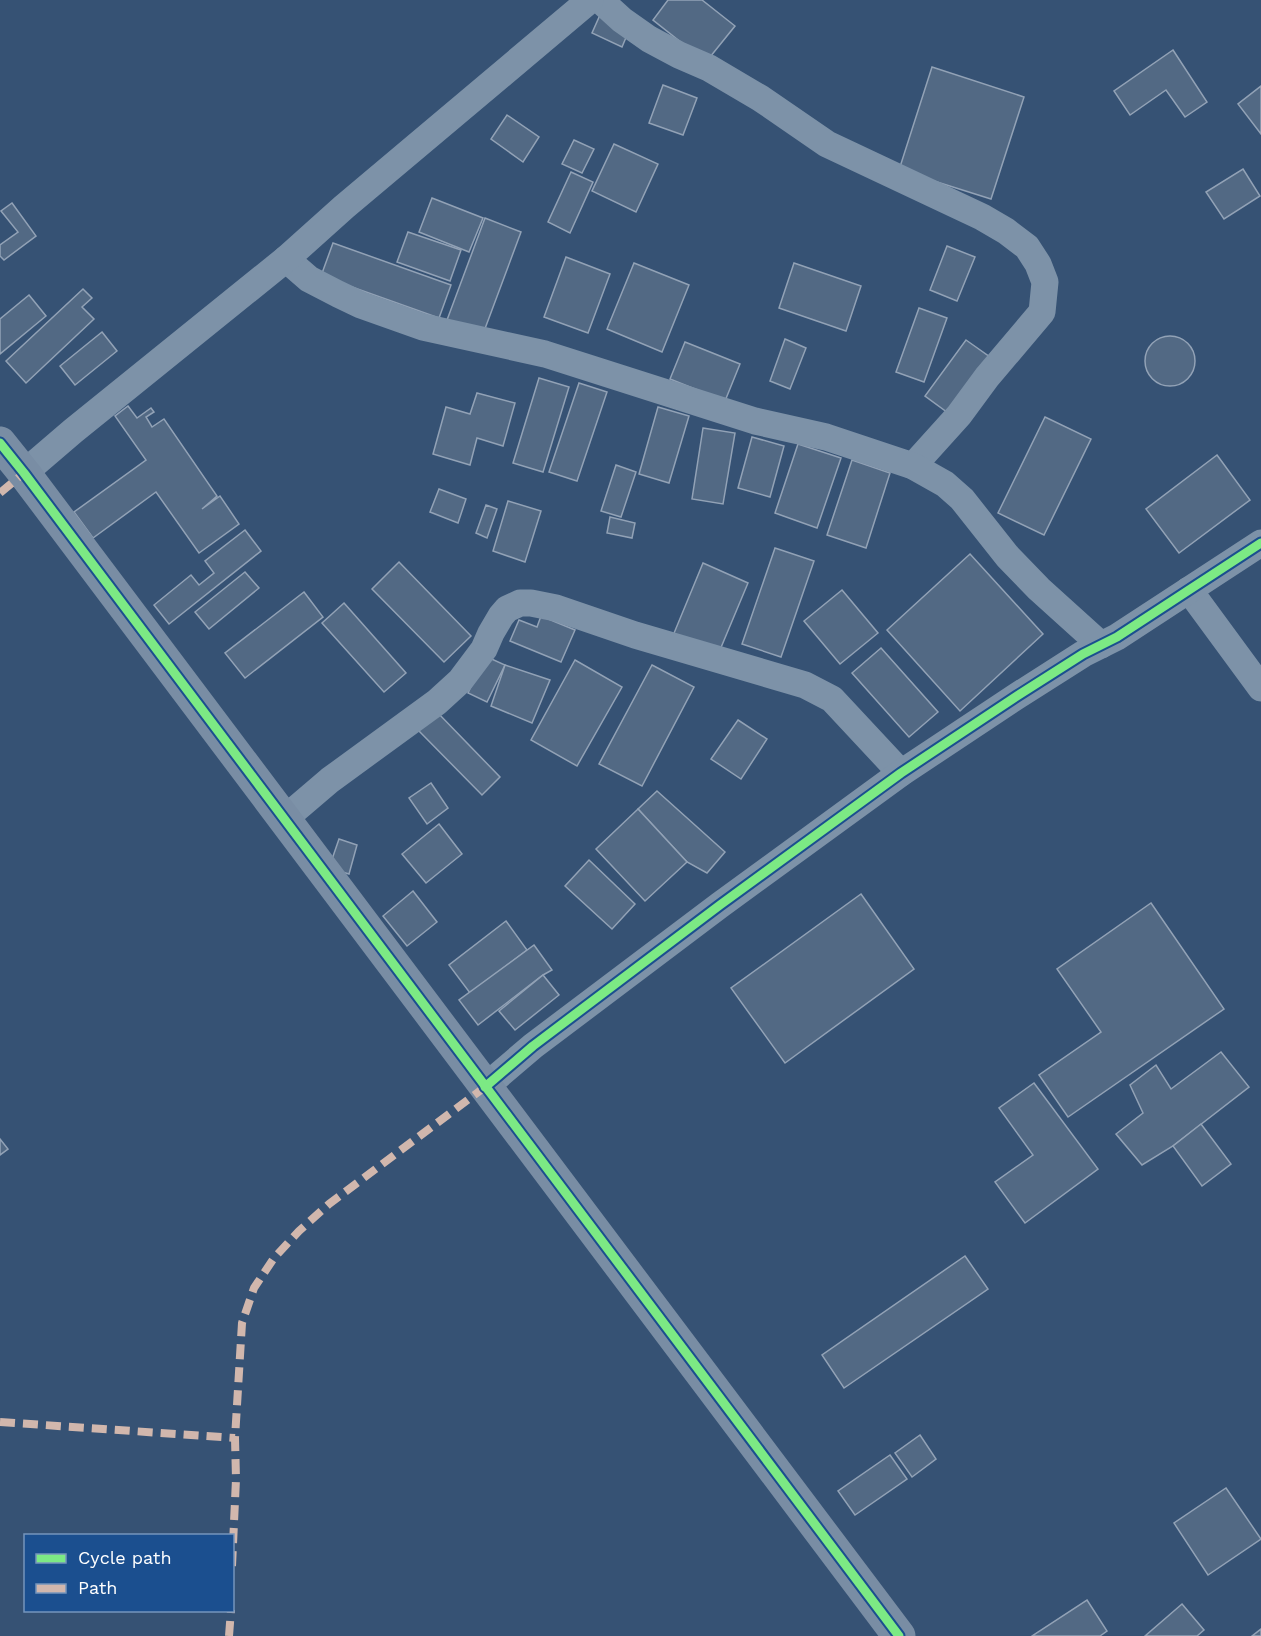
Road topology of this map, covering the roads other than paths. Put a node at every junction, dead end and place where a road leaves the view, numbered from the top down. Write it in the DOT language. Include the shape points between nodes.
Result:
graph roads {
  1 [pos="590,0"];
  2 [pos="600,0"];
  3 [pos="286,259"];
  4 [pos="0,443"];
  5 [pos="914,466"];
  6 [pos="24,472"];
  7 [pos="1261,543"];
  8 [pos="1189,590"];
  9 [pos="1101,645"];
  10 [pos="1261,688"];
  11 [pos="901,773"];
  12 [pos="284,817"];
  13 [pos="485,1087"];
  14 [pos="899,1636"];
  1 -- 3 [label="street"];
  2 -- 5 [label="street" via="649,39 760,98 827,144 982,217 1027,247 1045,282 1042,312"];
  3 -- 5 [label="street" via="309,279 338,294 423,327 545,354 755,421 826,437"];
  3 -- 6 [label="street"];
  4 -- 6 [label="street"];
  5 -- 9 [label="street" via="962,499 1008,557"];
  6 -- 12 [label="street"];
  7 -- 8 [label="street"];
  8 -- 9 [label="street"];
  8 -- 10 [label="street"];
  9 -- 11 [label="street"];
  11 -- 12 [label="street" via="832,699 804,685 556,608 520,603 507,609 478,657 445,695"];
  11 -- 13 [label="street" via="533,1046"];
  12 -- 13 [label="street"];
  13 -- 14 [label="street"];
}
